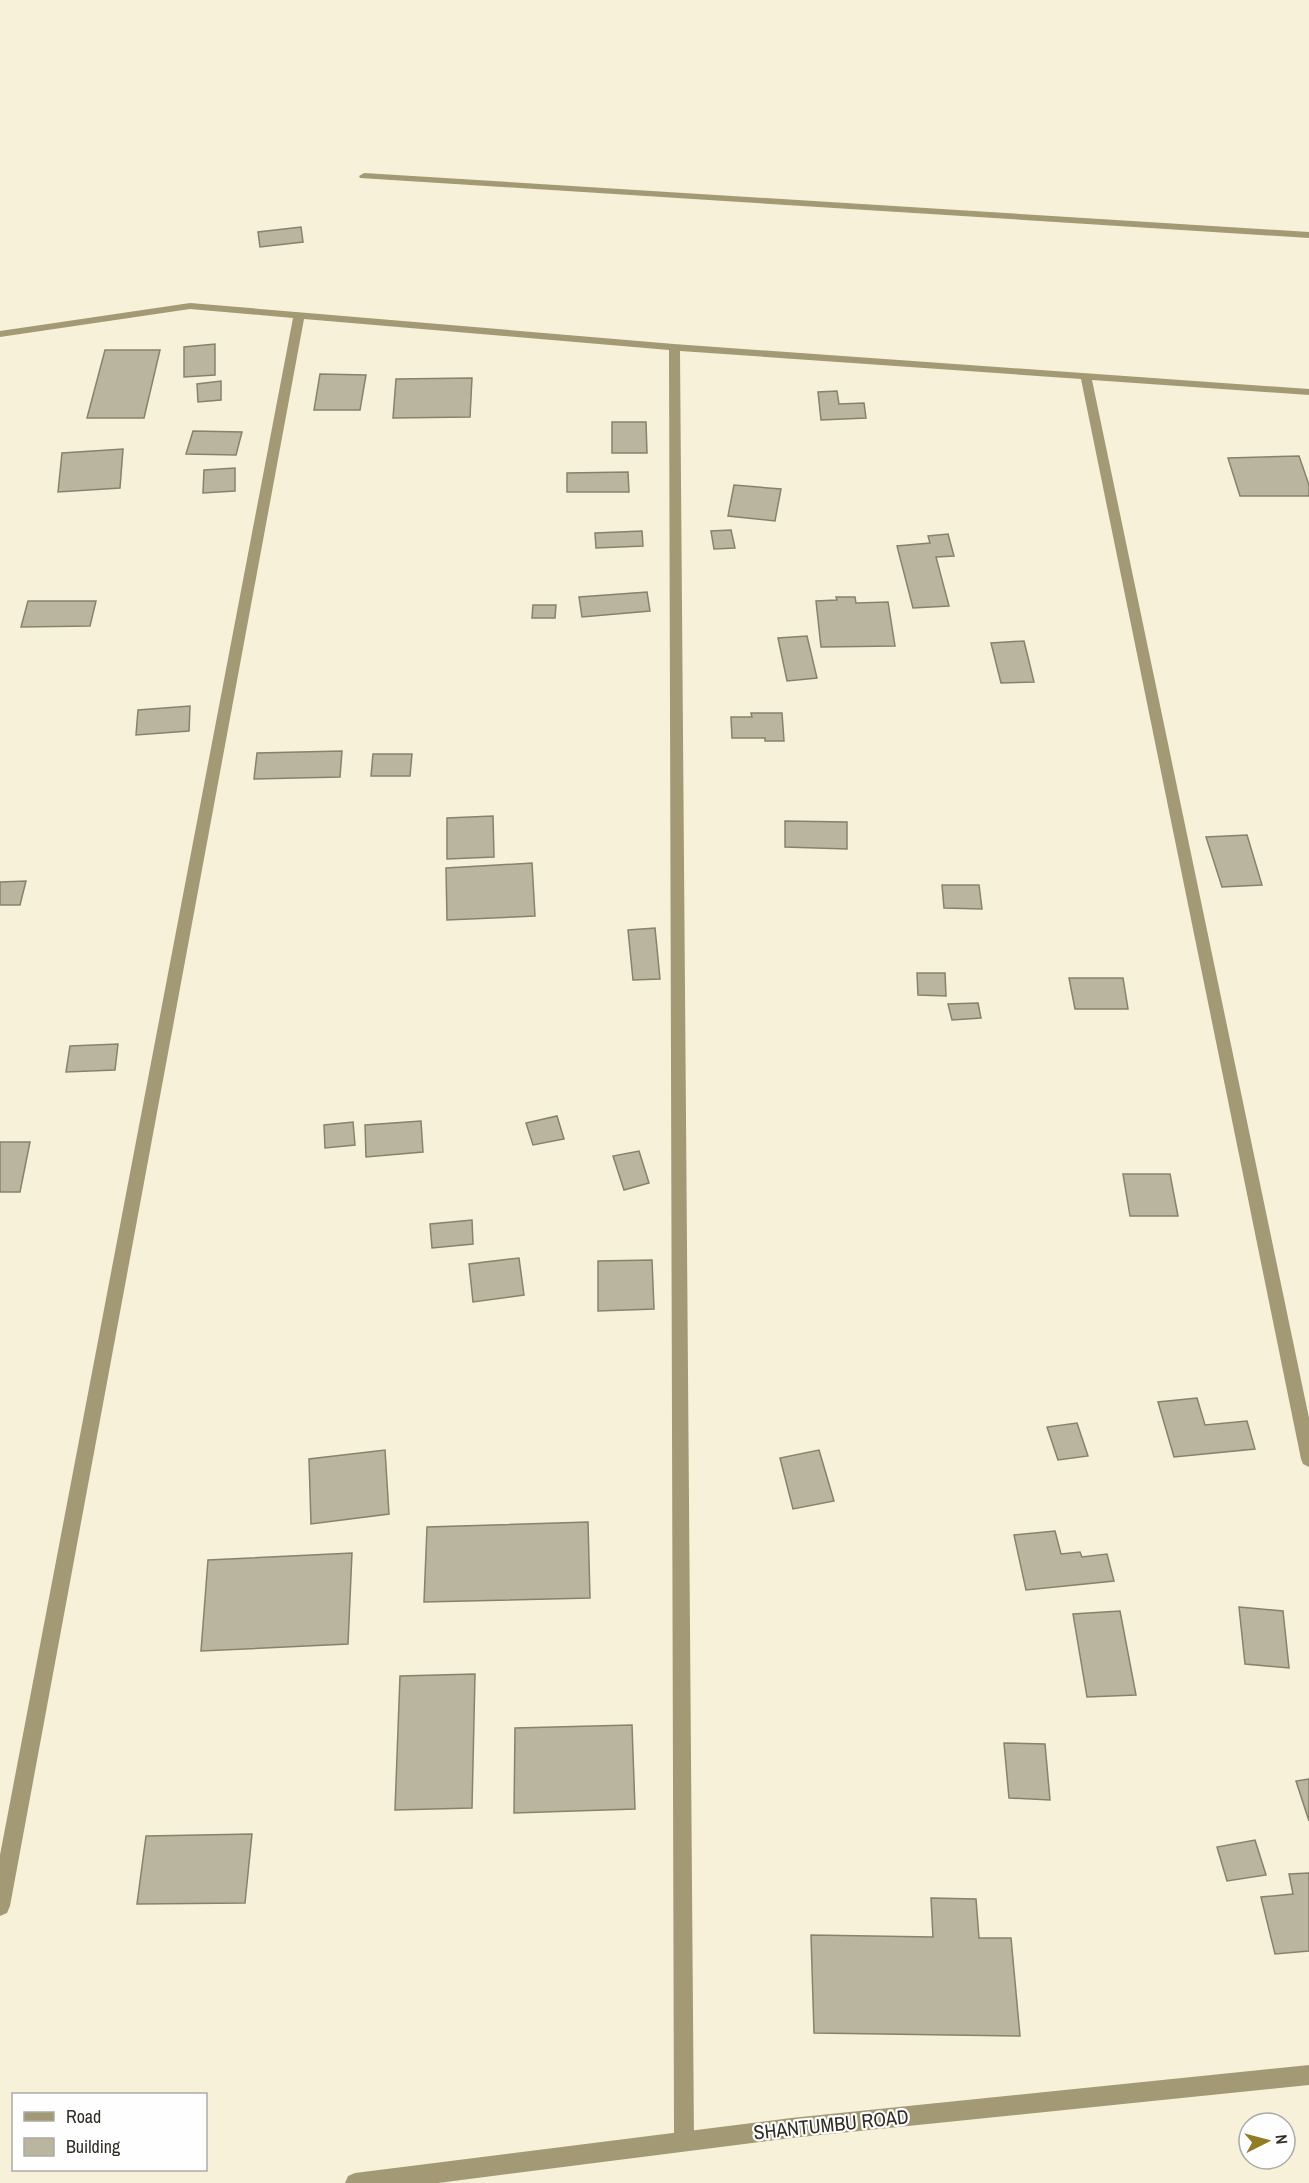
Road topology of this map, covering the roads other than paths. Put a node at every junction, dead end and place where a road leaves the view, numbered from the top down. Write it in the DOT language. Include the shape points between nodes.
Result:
graph roads {
  1 [pos="364,176"];
  2 [pos="1309,235"];
  3 [pos="299,317"];
  4 [pos="0,334"];
  5 [pos="674,347"];
  6 [pos="1086,377"];
  7 [pos="1309,392"];
  8 [pos="1309,1459"];
  9 [pos="0,1906"];
  10 [pos="1309,2075"];
  11 [pos="684,2140"];
  12 [pos="355,2183"];
  1 -- 2 [label="street"];
  3 -- 4 [label="street" via="190,306"];
  3 -- 5 [label="street"];
  3 -- 9 [label="street"];
  5 -- 6 [label="street"];
  5 -- 11 [label="street"];
  6 -- 7 [label="street"];
  6 -- 8 [label="street"];
  10 -- 11 [label="street, SHANTUMBU ROAD"];
  11 -- 12 [label="street, SHANTUMBU ROAD"];
}
